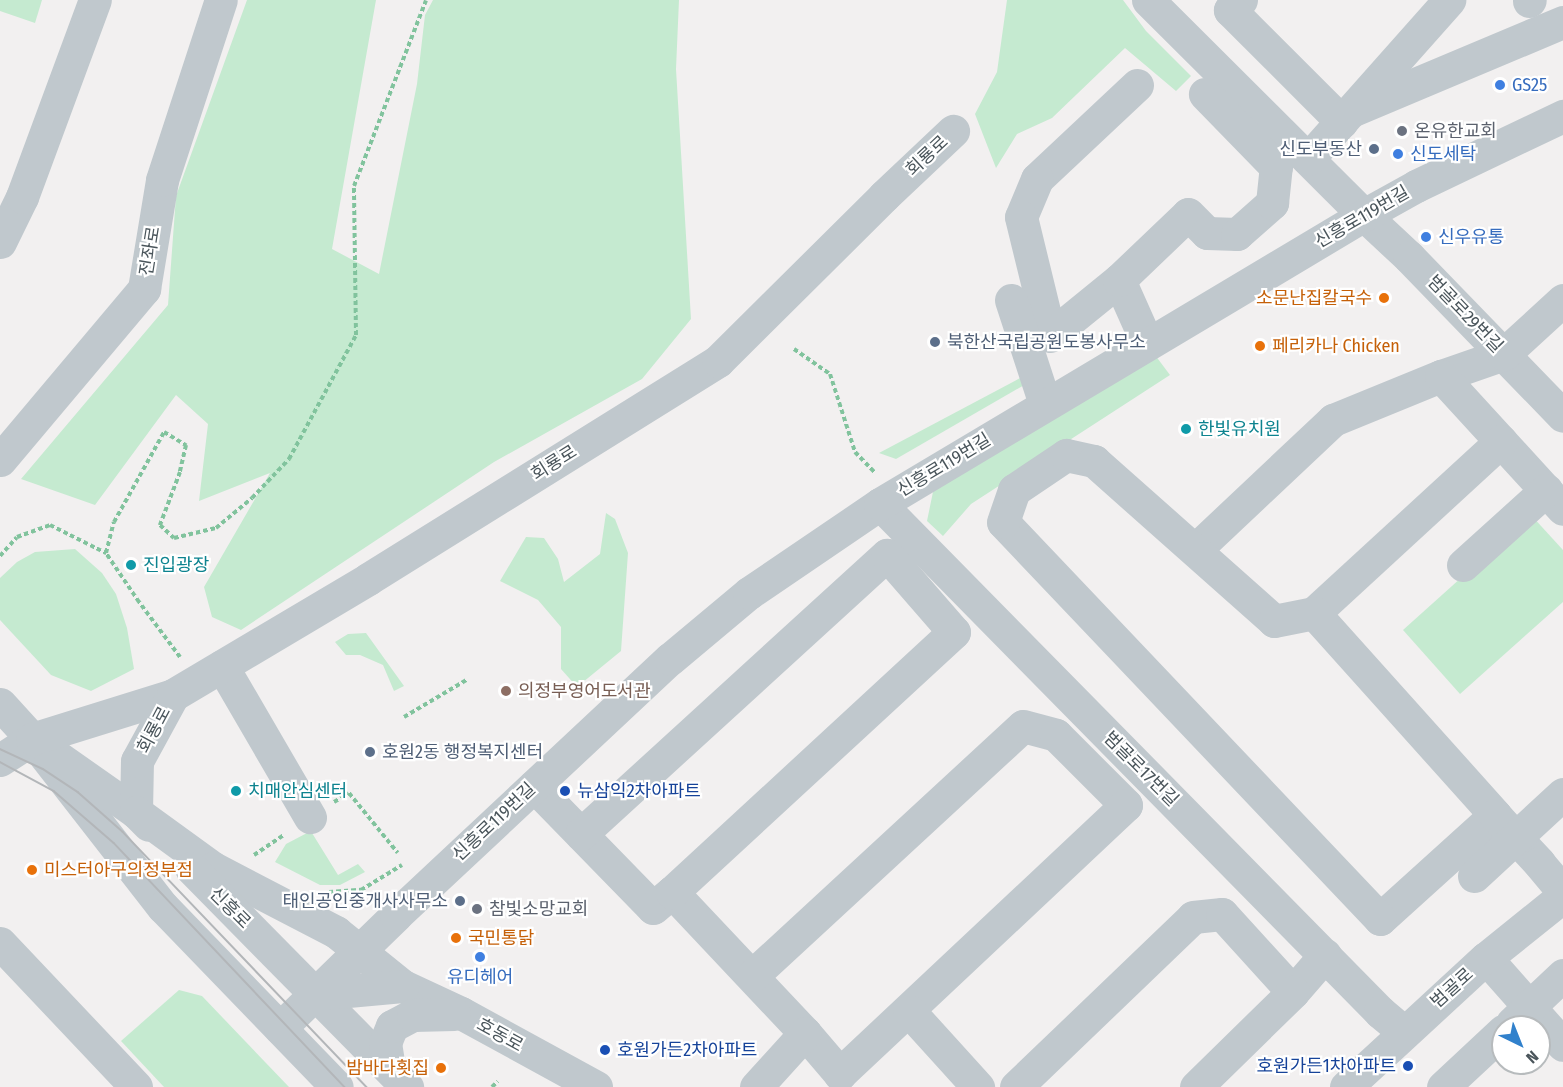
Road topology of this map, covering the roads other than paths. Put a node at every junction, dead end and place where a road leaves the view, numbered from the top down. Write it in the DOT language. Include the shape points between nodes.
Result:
graph roads {
  1 [pos="96,0"];
  2 [pos="220,0"];
  3 [pos="1148,0"];
  4 [pos="1241,0"];
  5 [pos="1449,0"];
  6 [pos="1563,22"];
  7 [pos="1137,85"];
  8 [pos="1205,94"];
  9 [pos="1347,116"];
  10 [pos="1563,116"];
  11 [pos="953,131"];
  12 [pos="1308,159"];
  13 [pos="1364,215"];
  14 [pos="0,242"];
  15 [pos="1119,280"];
  16 [pos="1011,300"];
  17 [pos="1557,317"];
  18 [pos="1147,343"];
  19 [pos="1504,354"];
  20 [pos="1441,376"];
  21 [pos="1045,404"];
  22 [pos="1563,416"];
  23 [pos="1501,441"];
  24 [pos="0,460"];
  25 [pos="880,491"];
  26 [pos="1554,499"];
  27 [pos="1195,550"];
  28 [pos="1463,565"];
  29 [pos="1314,614"];
  30 [pos="198,680"];
  31 [pos="0,704"];
  32 [pos="32,739"];
  33 [pos="0,760"];
  34 [pos="534,786"];
  35 [pos="1563,794"];
  36 [pos="136,812"];
  37 [pos="310,817"];
  38 [pos="1505,826"];
  39 [pos="581,834"];
  40 [pos="1474,876"];
  41 [pos="672,892"];
  42 [pos="1563,894"];
  43 [pos="322,907"];
  44 [pos="396,915"];
  45 [pos="0,943"];
  46 [pos="360,949"];
  47 [pos="1325,955"];
  48 [pos="1486,958"];
  49 [pos="753,975"];
  50 [pos="1563,975"];
  51 [pos="403,986"];
  52 [pos="1293,992"];
  53 [pos="315,994"];
  54 [pos="909,1011"];
  55 [pos="461,1013"];
  56 [pos="1517,1015"];
  57 [pos="1520,1015"];
  58 [pos="280,1028"];
  59 [pos="1404,1032"];
  60 [pos="805,1033"];
  61 [pos="1491,1042"];
  62 [pos="398,1077"];
  63 [pos="135,1087"];
  64 [pos="337,1087"];
  65 [pos="596,1087"];
  66 [pos="756,1087"];
  67 [pos="978,1087"];
  68 [pos="1016,1087"];
  69 [pos="1196,1087"];
  70 [pos="1346,1087"];
  71 [pos="1443,1087"];
  1 -- 14 [label="street" via="22,197"];
  2 -- 24 [label="street, 전좌로" via="162,180 144,289"];
  3 -- 12 [label="street, 범골로29번길"];
  4 -- 9 [label="street" via="1230,10"];
  5 -- 9 [label="street"];
  6 -- 9 [label="street"];
  7 -- 15 [label="street" via="1037,179 1021,217 1050,336"];
  8 -- 15 [label="street" via="1276,167 1272,203 1237,234 1207,233 1188,214"];
  9 -- 12 [label="street"];
  10 -- 13 [label="street, 신흥로119번길"];
  11 -- 30 [label="street, 회룡로" via="718,361"];
  12 -- 13 [label="street, 범골로29번길"];
  13 -- 18 [label="street, 신흥로119번길"];
  13 -- 19 [label="street, 범골로29번길"];
  15 -- 18 [label="street"];
  16 -- 21 [label="street"];
  17 -- 19 [label="street"];
  18 -- 21 [label="street, 신흥로119번길"];
  19 -- 20 [label="street"];
  19 -- 22 [label="street, 범골로29번길"];
  20 -- 23 [label="street"];
  20 -- 27 [label="street" via="1333,420"];
  21 -- 25 [label="street, 신흥로119번길"];
  23 -- 26 [label="street"];
  23 -- 29 [label="street"];
  25 -- 34 [label="street, 신흥로119번길" via="670,659"];
  25 -- 47 [label="street, 범골로17번길"];
  26 -- 28 [label="street"];
  27 -- 29 [label="street" via="1274,621"];
  27 -- 38 [label="street" via="1094,461 1066,455 1014,490 1003,522 1380,919"];
  29 -- 38 [label="street"];
  30 -- 32 [label="street"];
  30 -- 36 [label="street, 회룡로" via="137,761"];
  30 -- 37 [label="street"];
  31 -- 32 [label="street, 신흥로"];
  32 -- 33 [label="street"];
  32 -- 36 [label="street, 신흥로"];
  32 -- 58 [label="street, 신흥로" via="163,908"];
  34 -- 39 [label="street"];
  34 -- 44 [label="street, 신흥로119번길"];
  35 -- 38 [label="street"];
  36 -- 43 [label="street, 호동로" via="213,868"];
  36 -- 53 [label="street, 신흥로"];
  38 -- 40 [label="street"];
  38 -- 42 [label="street"];
  39 -- 41 [label="street" via="653,908"];
  39 -- 41 [label="street" via="887,555 954,632"];
  41 -- 49 [label="street"];
  42 -- 48 [label="street, 범골로"];
  43 -- 44 [label="street" via="347,926"];
  43 -- 46 [label="street, 호동로" via="336,932"];
  44 -- 46 [label="street, 신흥로119번길"];
  45 -- 63 [label="street"];
  46 -- 51 [label="street, 호동로"];
  46 -- 53 [label="street, 신흥로119번길"];
  47 -- 52 [label="street"];
  47 -- 59 [label="street, 범골로17번길"];
  48 -- 56 [label="street"];
  48 -- 59 [label="street, 범골로"];
  49 -- 54 [label="street" via="1023,726 1056,735 1126,805"];
  49 -- 60 [label="street"];
  50 -- 57 [label="street"];
  51 -- 53 [label="street"];
  51 -- 55 [label="street, 호동로"];
  52 -- 68 [label="street" via="1222,914 1193,917"];
  52 -- 69 [label="street"];
  53 -- 58 [label="street, 신흥로119번길"];
  53 -- 62 [label="street, 신흥로"];
  54 -- 60 [label="street" via="840,1074"];
  54 -- 67 [label="street"];
  55 -- 62 [label="street, 신흥로" via="412,1015 392,1026 386,1037"];
  55 -- 65 [label="street, 호동로"];
  58 -- 64 [label="street, 신흥로"];
  59 -- 70 [label="street, 범골로"];
  60 -- 66 [label="street"];
  61 -- 71 [label="street"];
}
